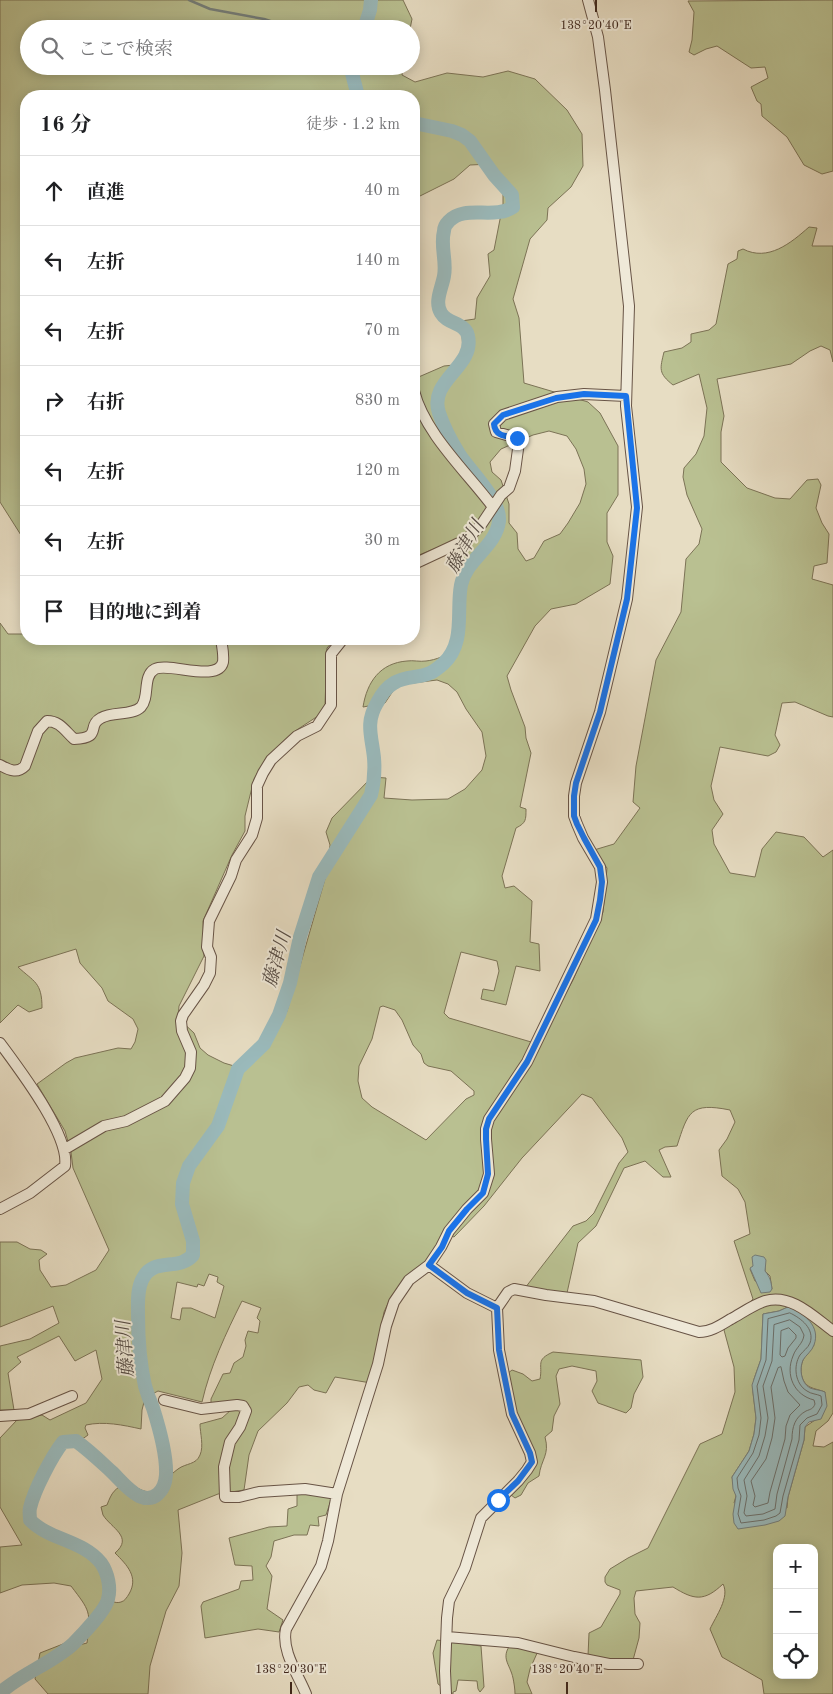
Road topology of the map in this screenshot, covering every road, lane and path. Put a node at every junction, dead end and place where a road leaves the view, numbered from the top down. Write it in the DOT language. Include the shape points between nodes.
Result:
graph roads {
  1 [pos="588,0"];
  2 [pos="626,396"];
  3 [pos="420,407"];
  4 [pos="494,507"];
  5 [pos="420,561"];
  6 [pos="222,645"];
  7 [pos="338,645"];
  8 [pos="0,765"];
  9 [pos="0,1043"];
  10 [pos="65,1149"];
  11 [pos="0,1209"];
  12 [pos="429,1265"];
  13 [pos="497,1308"];
  14 [pos="833,1331"];
  15 [pos="72,1396"];
  16 [pos="164,1400"];
  17 [pos="0,1416"];
  18 [pos="337,1494"];
  19 [pos="447,1637"];
  20 [pos="638,1664"];
  21 [pos="306,1694"];
  22 [pos="446,1694"];
  1 -- 2 [label="street" via="598,37 629,306"];
  2 -- 4 [label="street" via="584,394 556,398 503,415 497,420 494,424 496,432 517,438 519,442 514,478"];
  2 -- 12 [label="street" via="637,508 627,599 600,712 574,796 574,816 600,867 602,882 596,920 527,1062 489,1119 486,1129 488,1174 483,1193 449,1231"];
  3 -- 4 [label="street" via="425,420 452,457"];
  4 -- 5 [label="street" via="470,536"];
  6 -- 8 [label="street" via="223,662 216,669 157,668 152,671 140,708 101,718 86,738 74,739 60,724 47,721 38,730 22,769 10,770"];
  7 -- 10 [label="street" via="331,654 331,705 317,726 297,736 271,760 263,773 257,786 257,818 252,835 236,860 209,921 210,973 181,1021 191,1052 186,1078 165,1100 126,1121 104,1126"];
  9 -- 10 [label="street" via="58,1129"];
  10 -- 11 [label="street" via="66,1166 30,1194"];
  12 -- 13 [label="street" via="467,1293"];
  12 -- 18 [label="street" via="409,1280 394,1302"];
  13 -- 14 [label="street" via="514,1289 594,1301 699,1332 714,1329 756,1305 777,1299 802,1308"];
  13 -- 19 [label="street" via="499,1350 512,1414 532,1462 481,1518 476,1528 465,1568 449,1601"];
  15 -- 17 [label="street" via="30,1414"];
  16 -- 18 [label="street" via="200,1409 243,1406 246,1411 230,1442 224,1467 225,1497 306,1489"];
  18 -- 21 [label="street" via="321,1566 284,1637"];
  19 -- 20 [label="street" via="518,1643 609,1664"];
  19 -- 22 [label="street"];
}
